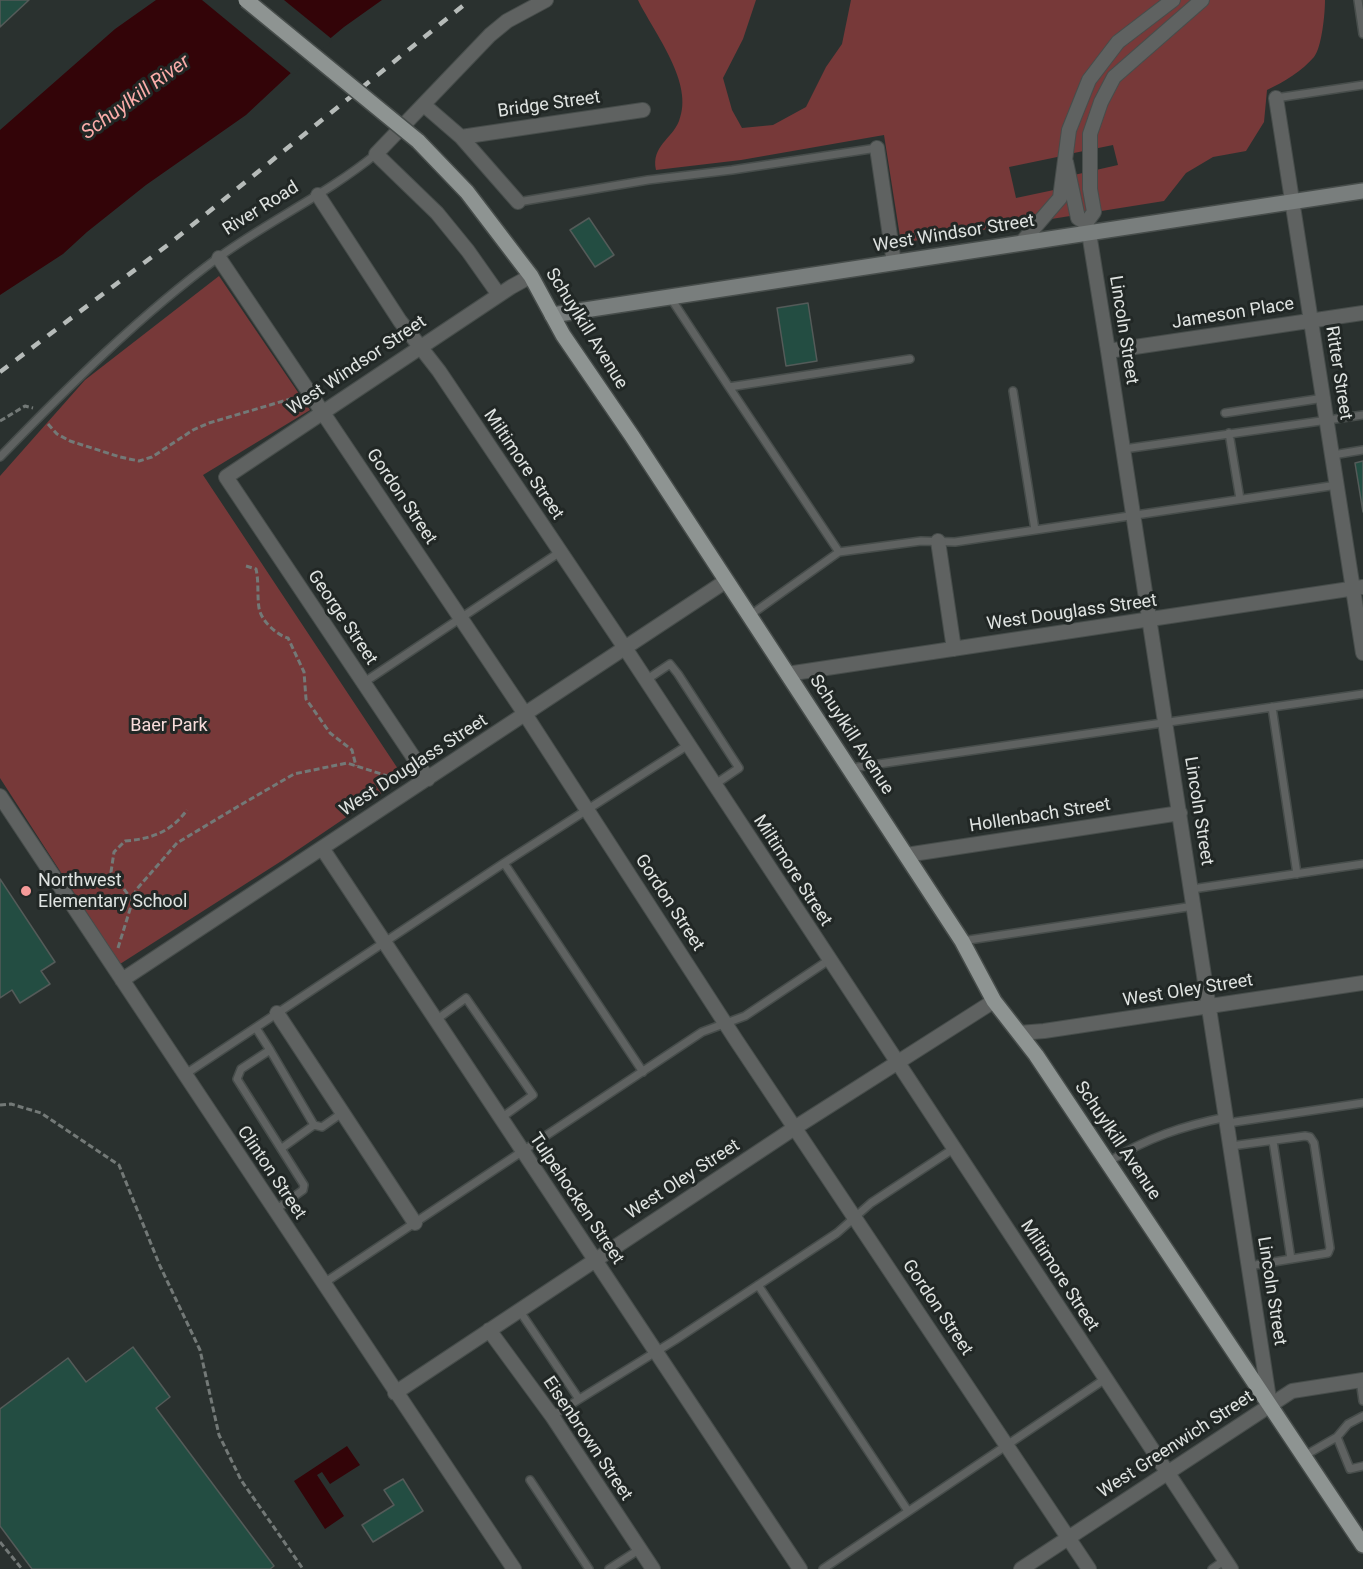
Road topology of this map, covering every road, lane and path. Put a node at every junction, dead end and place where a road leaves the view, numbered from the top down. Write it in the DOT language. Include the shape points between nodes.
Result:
graph roads {
  1 [pos="246,0"];
  2 [pos="546,0"];
  3 [pos="1173,0"];
  4 [pos="1202,0"];
  5 [pos="1358,0"];
  6 [pos="1363,34"];
  7 [pos="1363,85"];
  8 [pos="1276,98"];
  9 [pos="424,105"];
  10 [pos="643,110"];
  11 [pos="461,136"];
  12 [pos="878,148"];
  13 [pos="375,154"];
  14 [pos="1066,162"];
  15 [pos="1363,191"];
  16 [pos="318,195"];
  17 [pos="518,202"];
  18 [pos="1292,202"];
  19 [pos="1087,228"];
  20 [pos="1022,242"];
  21 [pos="219,258"];
  22 [pos="894,263"];
  23 [pos="531,276"];
  24 [pos="505,291"];
  25 [pos="670,297"];
  26 [pos="1363,313"];
  27 [pos="552,315"];
  28 [pos="1311,321"];
  29 [pos="420,347"];
  30 [pos="1108,351"];
  31 [pos="910,359"];
  32 [pos="729,387"];
  33 [pos="1013,391"];
  34 [pos="308,393"];
  35 [pos="1324,398"];
  36 [pos="323,413"];
  37 [pos="1225,413"];
  38 [pos="40,415"];
  39 [pos="1363,415"];
  40 [pos="1327,419"];
  41 [pos="0,422"];
  42 [pos="1229,434"];
  43 [pos="1124,449"];
  44 [pos="1363,450"];
  45 [pos="1333,455"];
  46 [pos="0,457"];
  47 [pos="225,477"];
  48 [pos="1337,485"];
  49 [pos="1240,499"];
  50 [pos="1134,515"];
  51 [pos="1035,530"];
  52 [pos="938,541"];
  53 [pos="560,552"];
  54 [pos="839,552"];
  55 [pos="246,566"];
  56 [pos="726,581"];
  57 [pos="1358,588"];
  58 [pos="749,616"];
  59 [pos="461,618"];
  60 [pos="1150,619"];
  61 [pos="625,648"];
  62 [pos="954,649"];
  63 [pos="1363,653"];
  64 [pos="787,674"];
  65 [pos="646,680"];
  66 [pos="363,683"];
  67 [pos="1363,694"];
  68 [pos="1272,707"];
  69 [pos="525,714"];
  70 [pos="1166,723"];
  71 [pos="688,745"];
  72 [pos="356,766"];
  73 [pos="848,769"];
  74 [pos="423,782"];
  75 [pos="714,785"];
  76 [pos="0,796"];
  77 [pos="187,810"];
  78 [pos="586,810"];
  79 [pos="1180,813"];
  80 [pos="322,848"];
  81 [pos="906,855"];
  82 [pos="504,863"];
  83 [pos="1363,864"];
  84 [pos="1297,874"];
  85 [pos="1192,889"];
  86 [pos="133,902"];
  87 [pos="1194,906"];
  88 [pos="962,941"];
  89 [pos="385,942"];
  90 [pos="829,960"];
  91 [pos="112,967"];
  92 [pos="122,980"];
  93 [pos="1363,983"];
  94 [pos="994,1000"];
  95 [pos="1210,1006"];
  96 [pos="277,1013"];
  97 [pos="436,1020"];
  98 [pos="727,1023"];
  99 [pos="256,1028"];
  100 [pos="1019,1033"];
  101 [pos="270,1050"];
  102 [pos="896,1063"];
  103 [pos="644,1072"];
  104 [pos="184,1075"];
  105 [pos="1363,1103"];
  106 [pos="0,1105"];
  107 [pos="342,1113"];
  108 [pos="501,1119"];
  109 [pos="1227,1120"];
  110 [pos="314,1125"];
  111 [pos="796,1127"];
  112 [pos="1273,1141"];
  113 [pos="1231,1146"];
  114 [pos="282,1148"];
  115 [pos="953,1149"];
  116 [pos="523,1151"];
  117 [pos="1108,1162"];
  118 [pos="274,1211"];
  119 [pos="855,1217"];
  120 [pos="415,1223"];
  121 [pos="1291,1259"];
  122 [pos="595,1260"];
  123 [pos="1249,1266"];
  124 [pos="323,1284"];
  125 [pos="758,1285"];
  126 [pos="519,1310"];
  127 [pos="489,1330"];
  128 [pos="656,1352"];
  129 [pos="1105,1379"];
  130 [pos="1361,1380"];
  131 [pos="395,1393"];
  132 [pos="579,1399"];
  133 [pos="1363,1401"];
  134 [pos="1270,1405"];
  135 [pos="552,1416"];
  136 [pos="1363,1416"];
  137 [pos="1337,1437"];
  138 [pos="1007,1445"];
  139 [pos="1304,1456"];
  140 [pos="1363,1466"];
  141 [pos="1167,1473"];
  142 [pos="530,1480"];
  143 [pos="908,1511"];
  144 [pos="1068,1538"];
  145 [pos="0,1542"];
  146 [pos="1363,1545"];
  147 [pos="640,1549"];
  148 [pos="1228,1565"];
  149 [pos="22,1569"];
  150 [pos="303,1569"];
  151 [pos="514,1569"];
  152 [pos="589,1569"];
  153 [pos="609,1569"];
  154 [pos="653,1569"];
  155 [pos="800,1569"];
  156 [pos="822,1569"];
  157 [pos="1021,1569"];
  158 [pos="1089,1569"];
  159 [pos="1212,1569"];
  1 -- 23 [label="main road, Schuylkill Avenue, bridge" via="418,141 467,192"];
  2 -- 9 [label="street, River Road" via="490,35"];
  3 -- 14 [label="street, Lincoln Street" via="1118,42 1089,80 1069,130"];
  4 -- 19 [label="street, Lincoln Street" via="1114,77 1101,102 1090,134 1094,212"];
  5 -- 6 [label="lane"];
  7 -- 8 [label="lane"];
  8 -- 18 [label="street, Ritter Street"];
  9 -- 11 [label="street"];
  9 -- 13 [label="street, River Road"];
  10 -- 11 [label="street, Bridge Street"];
  11 -- 17 [label="street"];
  12 -- 17 [label="lane"];
  12 -- 22 [label="street"];
  13 -- 16 [label="lane, River Road"];
  13 -- 24 [label="street" via="437,213"];
  14 -- 19 [label="street, Lincoln Street" via="1078,218"];
  14 -- 20 [label="street, Lincoln Street" via="1060,198"];
  15 -- 18 [label="main road, West Windsor Street"];
  16 -- 21 [label="lane, River Road"];
  16 -- 29 [label="street, Miltimore Street"];
  18 -- 19 [label="main road, West Windsor Street"];
  18 -- 28 [label="street, Ritter Street"];
  19 -- 20 [label="main road, West Windsor Street"];
  19 -- 30 [label="street, Lincoln Street"];
  20 -- 22 [label="main road, West Windsor Street"];
  21 -- 34 [label="street, Gordon Street"];
  21 -- 38 [label="lane, River Road" via="157,306"];
  22 -- 25 [label="main road, West Windsor Street"];
  23 -- 24 [label="street, West Windsor Street"];
  23 -- 27 [label="main road, Schuylkill Avenue"];
  24 -- 29 [label="street, West Windsor Street"];
  25 -- 27 [label="main road, West Windsor Street"];
  25 -- 32 [label="lane"];
  26 -- 28 [label="street, Jameson Place"];
  27 -- 56 [label="main road, Schuylkill Avenue"];
  28 -- 30 [label="street, Jameson Place"];
  28 -- 35 [label="street, Ritter Street"];
  29 -- 36 [label="street, West Windsor Street"];
  29 -- 53 [label="street, Miltimore Street"];
  30 -- 43 [label="street, Lincoln Street"];
  31 -- 32 [label="lane"];
  32 -- 54 [label="lane"];
  33 -- 51 [label="lane"];
  34 -- 36 [label="street, Gordon Street"];
  34 -- 38 [label="path" via="209,423 139,461 70,441 57,434"];
  35 -- 37 [label="lane"];
  35 -- 40 [label="street, Ritter Street"];
  36 -- 47 [label="street, West Windsor Street"];
  36 -- 59 [label="street, Gordon Street"];
  38 -- 41 [label="path" via="25,406"];
  38 -- 46 [label="lane, River Road"];
  39 -- 40 [label="lane"];
  40 -- 42 [label="lane"];
  40 -- 45 [label="street, Ritter Street"];
  42 -- 43 [label="lane"];
  42 -- 49 [label="lane"];
  43 -- 50 [label="street, Lincoln Street"];
  44 -- 45 [label="lane"];
  45 -- 48 [label="street, Ritter Street"];
  47 -- 66 [label="street, George Street"];
  48 -- 49 [label="lane"];
  48 -- 57 [label="street, Ritter Street"];
  49 -- 50 [label="lane"];
  50 -- 51 [label="lane"];
  50 -- 60 [label="street, Lincoln Street"];
  51 -- 52 [label="lane"];
  52 -- 54 [label="lane"];
  52 -- 62 [label="street"];
  53 -- 59 [label="lane"];
  53 -- 61 [label="street, Miltimore Street"];
  54 -- 58 [label="lane"];
  55 -- 72 [label="path" via="256,569 259,611 277,635 288,638 304,672 306,699 330,733 352,750"];
  56 -- 58 [label="main road, Schuylkill Avenue"];
  56 -- 61 [label="street, West Douglass Street"];
  57 -- 60 [label="street, West Douglass Street"];
  57 -- 63 [label="street, Ritter Street"];
  58 -- 64 [label="main road, Schuylkill Avenue"];
  59 -- 66 [label="lane"];
  59 -- 69 [label="street, Gordon Street"];
  60 -- 62 [label="street, West Douglass Street"];
  60 -- 70 [label="street, Lincoln Street"];
  61 -- 65 [label="street, Miltimore Street"];
  61 -- 69 [label="street, West Douglass Street"];
  62 -- 64 [label="street, West Douglass Street"];
  64 -- 73 [label="main road, Schuylkill Avenue"];
  65 -- 71 [label="street, Miltimore Street"];
  65 -- 75 [label="lane" via="670,664 684,683 739,768"];
  66 -- 74 [label="street, George Street"];
  67 -- 68 [label="lane"];
  68 -- 70 [label="lane"];
  68 -- 84 [label="lane"];
  69 -- 74 [label="street, West Douglass Street"];
  69 -- 78 [label="street, Gordon Street"];
  70 -- 73 [label="lane"];
  70 -- 79 [label="street, Lincoln Street"];
  71 -- 75 [label="street, Miltimore Street"];
  71 -- 78 [label="lane"];
  72 -- 74 [label="path"];
  72 -- 86 [label="path" via="347,763 294,774 177,843 136,890"];
  73 -- 81 [label="main road, Schuylkill Avenue"];
  74 -- 80 [label="street, West Douglass Street"];
  75 -- 90 [label="street, Miltimore Street"];
  76 -- 91 [label="street, Clinton Street"];
  77 -- 86 [label="path" via="178,822 147,840 125,841 114,852 111,872"];
  78 -- 82 [label="lane"];
  78 -- 98 [label="street, Gordon Street"];
  79 -- 81 [label="street, Hollenbach Street"];
  79 -- 85 [label="street, Lincoln Street"];
  80 -- 89 [label="street, Tulpehocken Street"];
  80 -- 92 [label="street, West Douglass Street"];
  81 -- 88 [label="main road, Schuylkill Avenue"];
  82 -- 89 [label="lane"];
  82 -- 103 [label="lane"];
  83 -- 84 [label="lane"];
  84 -- 85 [label="lane"];
  85 -- 87 [label="street, Lincoln Street"];
  86 -- 91 [label="path"];
  87 -- 88 [label="lane"];
  87 -- 95 [label="street, Lincoln Street"];
  88 -- 94 [label="main road, Schuylkill Avenue"];
  89 -- 96 [label="lane"];
  89 -- 97 [label="street, Tulpehocken Street"];
  90 -- 98 [label="lane" via="745,1016"];
  90 -- 102 [label="street, Miltimore Street"];
  91 -- 92 [label="street, Clinton Street"];
  92 -- 104 [label="street, Clinton Street"];
  93 -- 95 [label="street, West Oley Street"];
  94 -- 100 [label="main road, Schuylkill Avenue"];
  94 -- 102 [label="street, West Oley Street"];
  95 -- 100 [label="street, West Oley Street"];
  95 -- 109 [label="street, Lincoln Street"];
  96 -- 99 [label="lane"];
  96 -- 107 [label="street"];
  97 -- 108 [label="street, Tulpehocken Street"];
  97 -- 108 [label="lane" via="466,998 533,1095"];
  98 -- 103 [label="lane" via="702,1032"];
  98 -- 111 [label="street, Gordon Street"];
  99 -- 101 [label="lane"];
  99 -- 104 [label="lane"];
  100 -- 117 [label="main road, Schuylkill Avenue"];
  101 -- 110 [label="lane"];
  101 -- 114 [label="lane" via="241,1070 237,1079"];
  102 -- 111 [label="street, West Oley Street"];
  102 -- 115 [label="street, Miltimore Street"];
  103 -- 116 [label="lane"];
  104 -- 118 [label="street, Clinton Street"];
  105 -- 109 [label="lane"];
  106 -- 150 [label="path" via="11,1104 41,1113 119,1165 200,1350 219,1435 241,1480"];
  107 -- 110 [label="lane" via="322,1127"];
  107 -- 120 [label="street"];
  108 -- 116 [label="street, Tulpehocken Street"];
  109 -- 113 [label="street, Lincoln Street"];
  109 -- 117 [label="lane" via="1188,1125 1134,1146"];
  110 -- 114 [label="lane"];
  111 -- 119 [label="street, Gordon Street"];
  111 -- 122 [label="street, West Oley Street"];
  112 -- 113 [label="lane"];
  112 -- 121 [label="lane"];
  112 -- 121 [label="lane" via="1305,1136 1314,1143 1330,1248 1326,1254"];
  113 -- 123 [label="street, Lincoln Street"];
  114 -- 118 [label="lane" via="304,1185 303,1190"];
  115 -- 119 [label="lane"];
  115 -- 129 [label="street, Miltimore Street"];
  116 -- 120 [label="lane"];
  116 -- 122 [label="street, Tulpehocken Street"];
  117 -- 134 [label="main road, Schuylkill Avenue"];
  118 -- 124 [label="street, Clinton Street"];
  119 -- 125 [label="lane"];
  119 -- 138 [label="street, Gordon Street"];
  120 -- 124 [label="lane"];
  121 -- 123 [label="lane"];
  122 -- 126 [label="street, West Oley Street"];
  122 -- 128 [label="street, Tulpehocken Street"];
  123 -- 134 [label="street, Lincoln Street"];
  124 -- 131 [label="street, Clinton Street"];
  125 -- 128 [label="lane"];
  125 -- 143 [label="lane"];
  126 -- 127 [label="street, West Oley Street"];
  126 -- 132 [label="lane"];
  127 -- 131 [label="street, West Oley Street"];
  127 -- 135 [label="street, Eisenbrown Street"];
  128 -- 132 [label="lane"];
  128 -- 155 [label="street, Tulpehocken Street"];
  129 -- 138 [label="lane"];
  129 -- 141 [label="street, Miltimore Street"];
  130 -- 133 [label="lane"];
  130 -- 134 [label="street, West Greenwich Street" via="1292,1390"];
  131 -- 151 [label="street, Clinton Street"];
  132 -- 135 [label="lane"];
  134 -- 139 [label="main road, Schuylkill Avenue"];
  134 -- 141 [label="street, West Greenwich Street"];
  135 -- 147 [label="street, Eisenbrown Street"];
  136 -- 137 [label="lane" via="1348,1424"];
  137 -- 139 [label="lane"];
  137 -- 140 [label="lane" via="1350,1469"];
  138 -- 143 [label="lane"];
  138 -- 144 [label="street, Gordon Street"];
  139 -- 146 [label="main road, Schuylkill Avenue"];
  141 -- 144 [label="street, West Greenwich Street"];
  141 -- 148 [label="street, Miltimore Street"];
  142 -- 152 [label="lane"];
  143 -- 156 [label="lane"];
  144 -- 157 [label="street, West Greenwich Street"];
  144 -- 158 [label="street, Gordon Street"];
  145 -- 149 [label="path"];
  147 -- 153 [label="lane"];
  147 -- 154 [label="street, Eisenbrown Street"];
  148 -- 159 [label="lane"];
}
